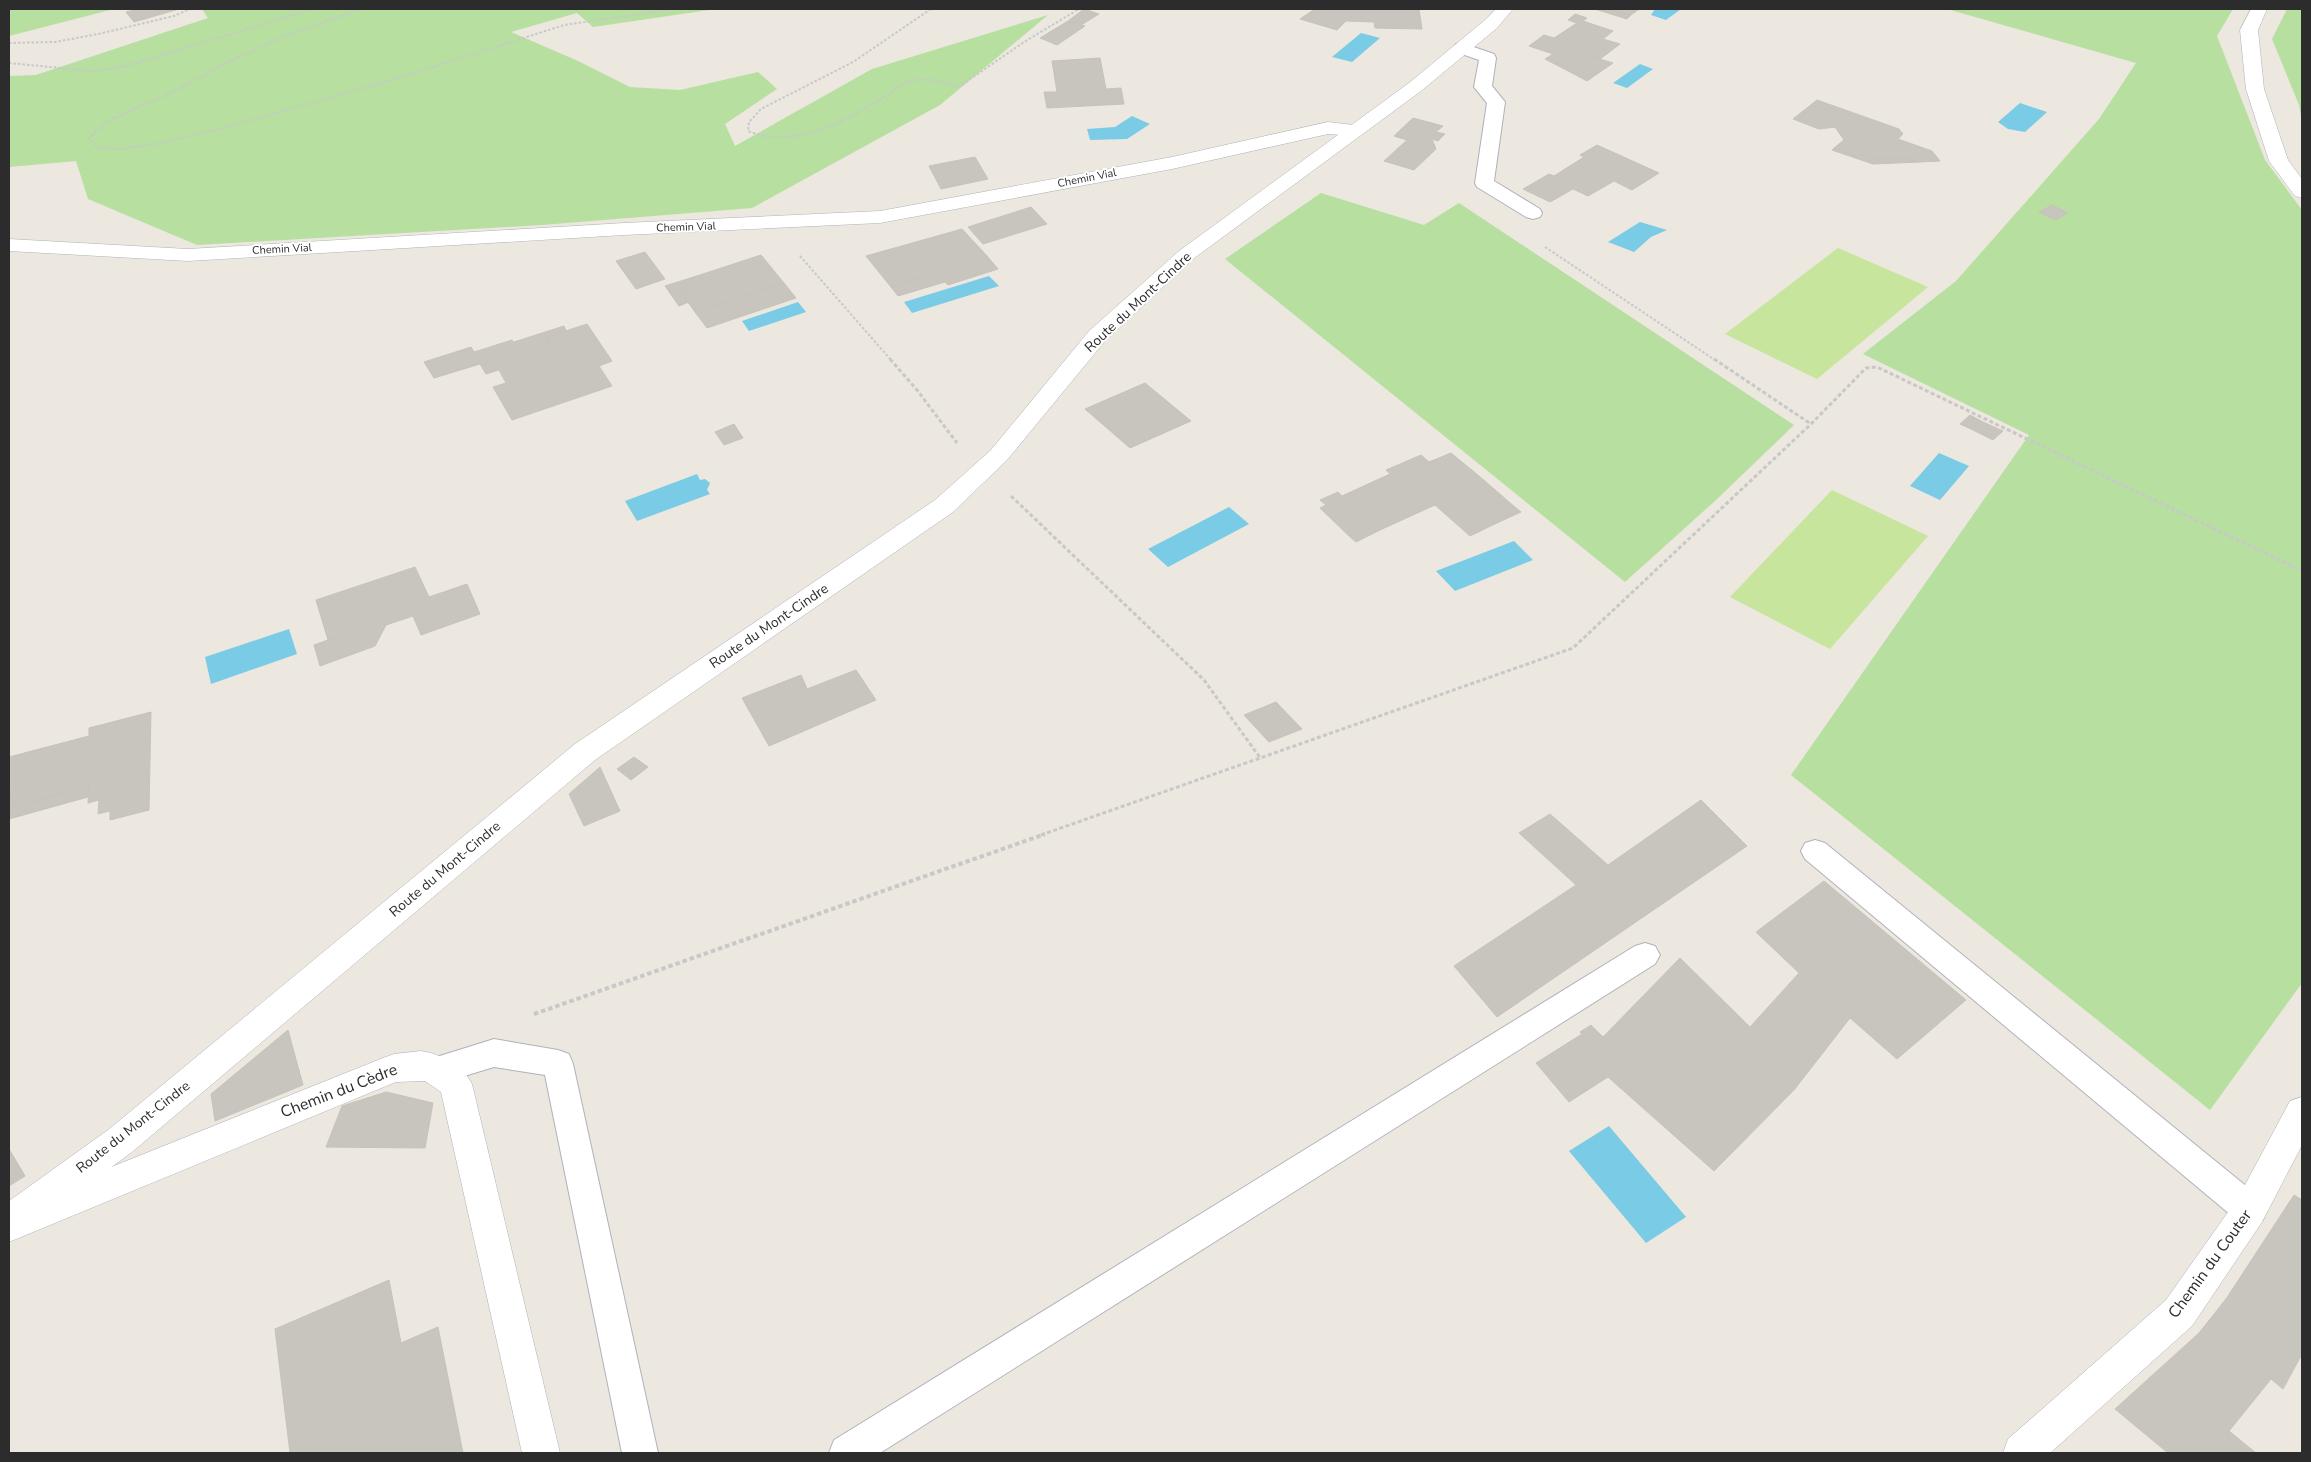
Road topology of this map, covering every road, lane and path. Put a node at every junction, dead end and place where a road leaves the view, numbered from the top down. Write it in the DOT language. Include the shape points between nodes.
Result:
graph roads {
  1 [pos="190,9"];
  2 [pos="313,9"];
  3 [pos="361,9"];
  4 [pos="674,9"];
  5 [pos="932,9"];
  6 [pos="1079,9"];
  7 [pos="1505,9"];
  8 [pos="2259,9"];
  9 [pos="9,43"];
  10 [pos="1462,48"];
  11 [pos="9,63"];
  12 [pos="1355,130"];
  13 [pos="2302,192"];
  14 [pos="1533,213"];
  15 [pos="1538,242"];
  16 [pos="9,245"];
  17 [pos="1811,424"];
  18 [pos="2302,571"];
  19 [pos="1815,851"];
  20 [pos="1645,955"];
  21 [pos="525,1018"];
  22 [pos="438,1070"];
  23 [pos="2302,1112"];
  24 [pos="2250,1210"];
  25 [pos="9,1221"];
  26 [pos="9,1225"];
  27 [pos="542,1453"];
  28 [pos="640,1453"];
  29 [pos="847,1453"];
  30 [pos="2022,1453"];
  1 -- 9 [label="path" via="174,16 98,34 55,42"];
  2 -- 11 [label="path" via="123,67 92,71"];
  3 -- 4 [label="path" via="285,36 229,62 171,93 107,121 88,138 98,148 122,149 160,143 404,76 564,25"];
  5 -- 6 [label="path" via="853,62 761,110 749,122 748,131 758,138 776,139 808,133 837,123 906,82 945,81 959,87"];
  7 -- 10 [label="street, Route du Mont-Cindre"];
  8 -- 13 [label="street" via="2249,30 2255,89 2279,161"];
  10 -- 12 [label="street, Route du Mont-Cindre"];
  10 -- 14 [label="lane" via="1488,58 1483,88 1496,102 1484,183"];
  12 -- 16 [label="street, Chemin Vial" via="1328,128 1172,163 880,217 188,255"];
  12 -- 25 [label="street, Route du Mont-Cindre" via="1186,255 1097,336 999,455 944,506 585,752 120,1141"];
  15 -- 17 [label="path"];
  17 -- 18 [label="path" via="1866,368 1877,367"];
  17 -- 21 [label="path" via="1573,648"];
  19 -- 24 [label="lane"];
  20 -- 29 [label="lane"];
  22 -- 26 [label="street, Chemin du Cèdre" via="418,1064 394,1068"];
  22 -- 27 [label="street, Chemin du Cèdre" via="456,1084"];
  22 -- 28 [label="lane" via="494,1053 558,1064"];
  23 -- 24 [label="street, Chemin du Couter"];
  24 -- 30 [label="street, Chemin du Couter" via="2179,1313"];
}
